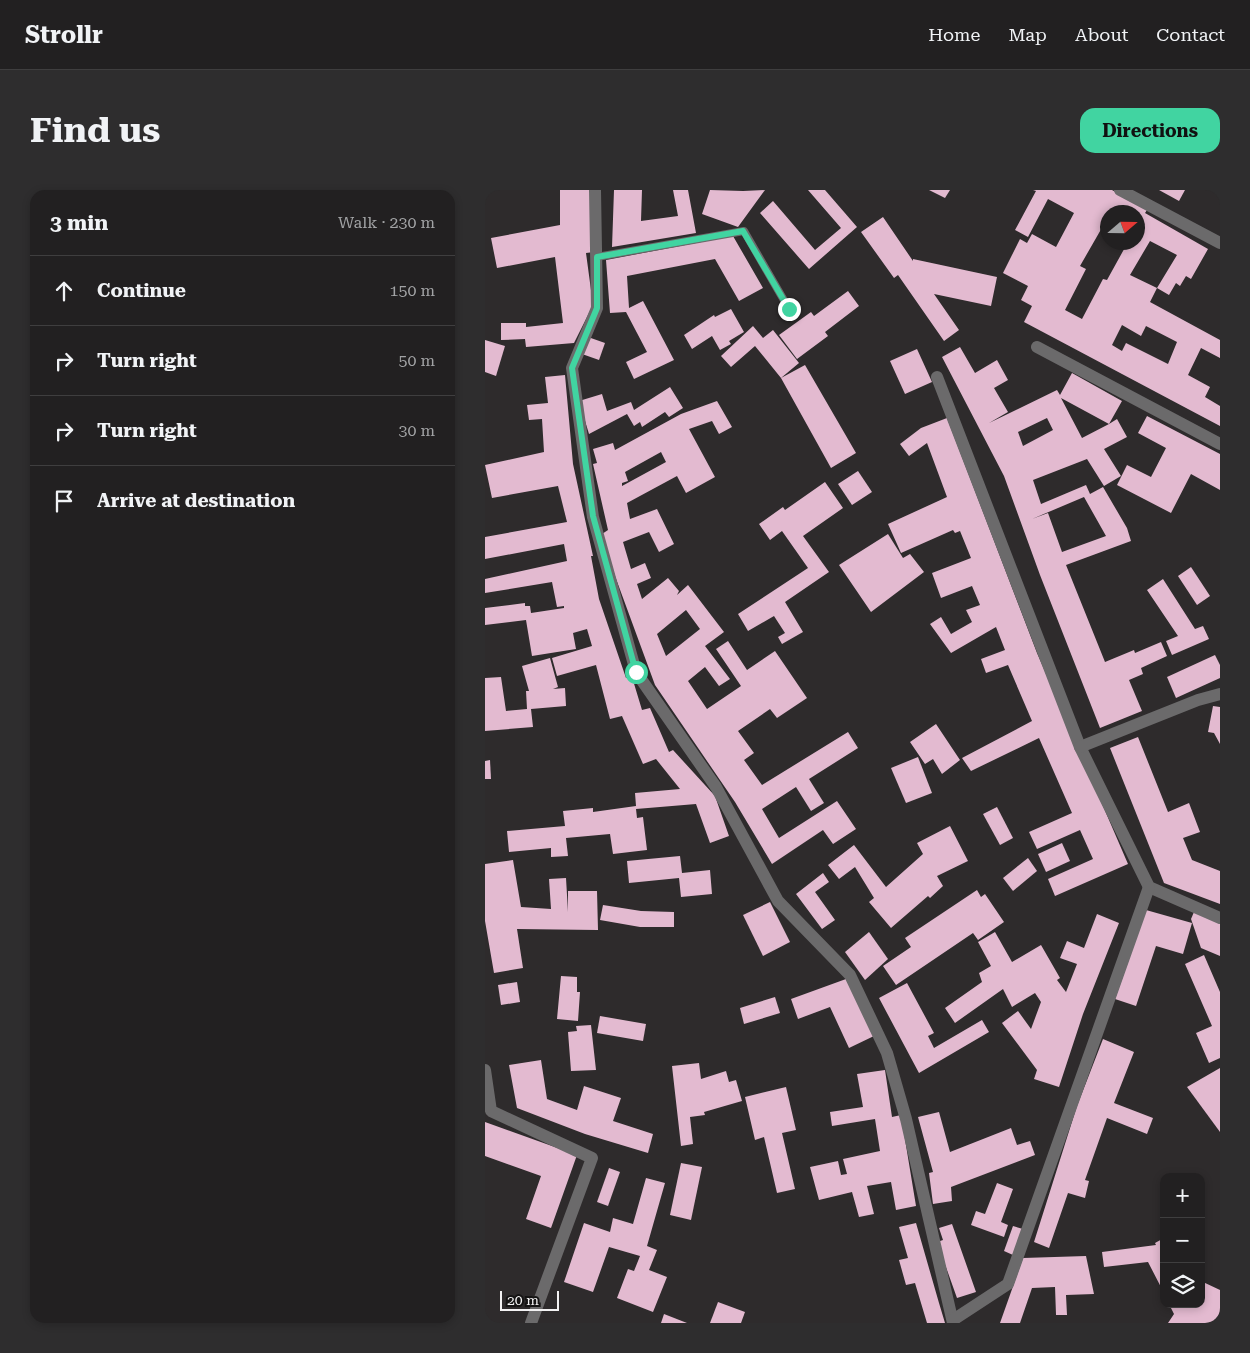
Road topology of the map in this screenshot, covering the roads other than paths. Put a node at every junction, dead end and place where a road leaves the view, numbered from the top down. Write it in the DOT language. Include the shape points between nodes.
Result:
graph roads {
  1 [pos="595,190"];
  2 [pos="1121,190"];
  3 [pos="1220,243"];
  4 [pos="597,257"];
  5 [pos="789,309"];
  6 [pos="1037,348"];
  7 [pos="937,377"];
  8 [pos="1220,444"];
  9 [pos="1220,694"];
  10 [pos="1080,747"];
  11 [pos="1149,887"];
  12 [pos="1220,918"];
  13 [pos="485,1070"];
  14 [pos="953,1322"];
  15 [pos="531,1323"];
  1 -- 4 [label="street"];
  2 -- 3 [label="street"];
  4 -- 5 [label="lane" via="743,231"];
  4 -- 14 [label="street" via="597,308 572,368 593,516 636,672 716,787 778,901 850,976 887,1053 906,1119"];
  6 -- 8 [label="street"];
  7 -- 10 [label="street"];
  9 -- 10 [label="street"];
  10 -- 11 [label="street"];
  11 -- 12 [label="street"];
  11 -- 14 [label="street" via="1008,1284"];
  13 -- 15 [label="street" via="491,1112 592,1158"];
}
